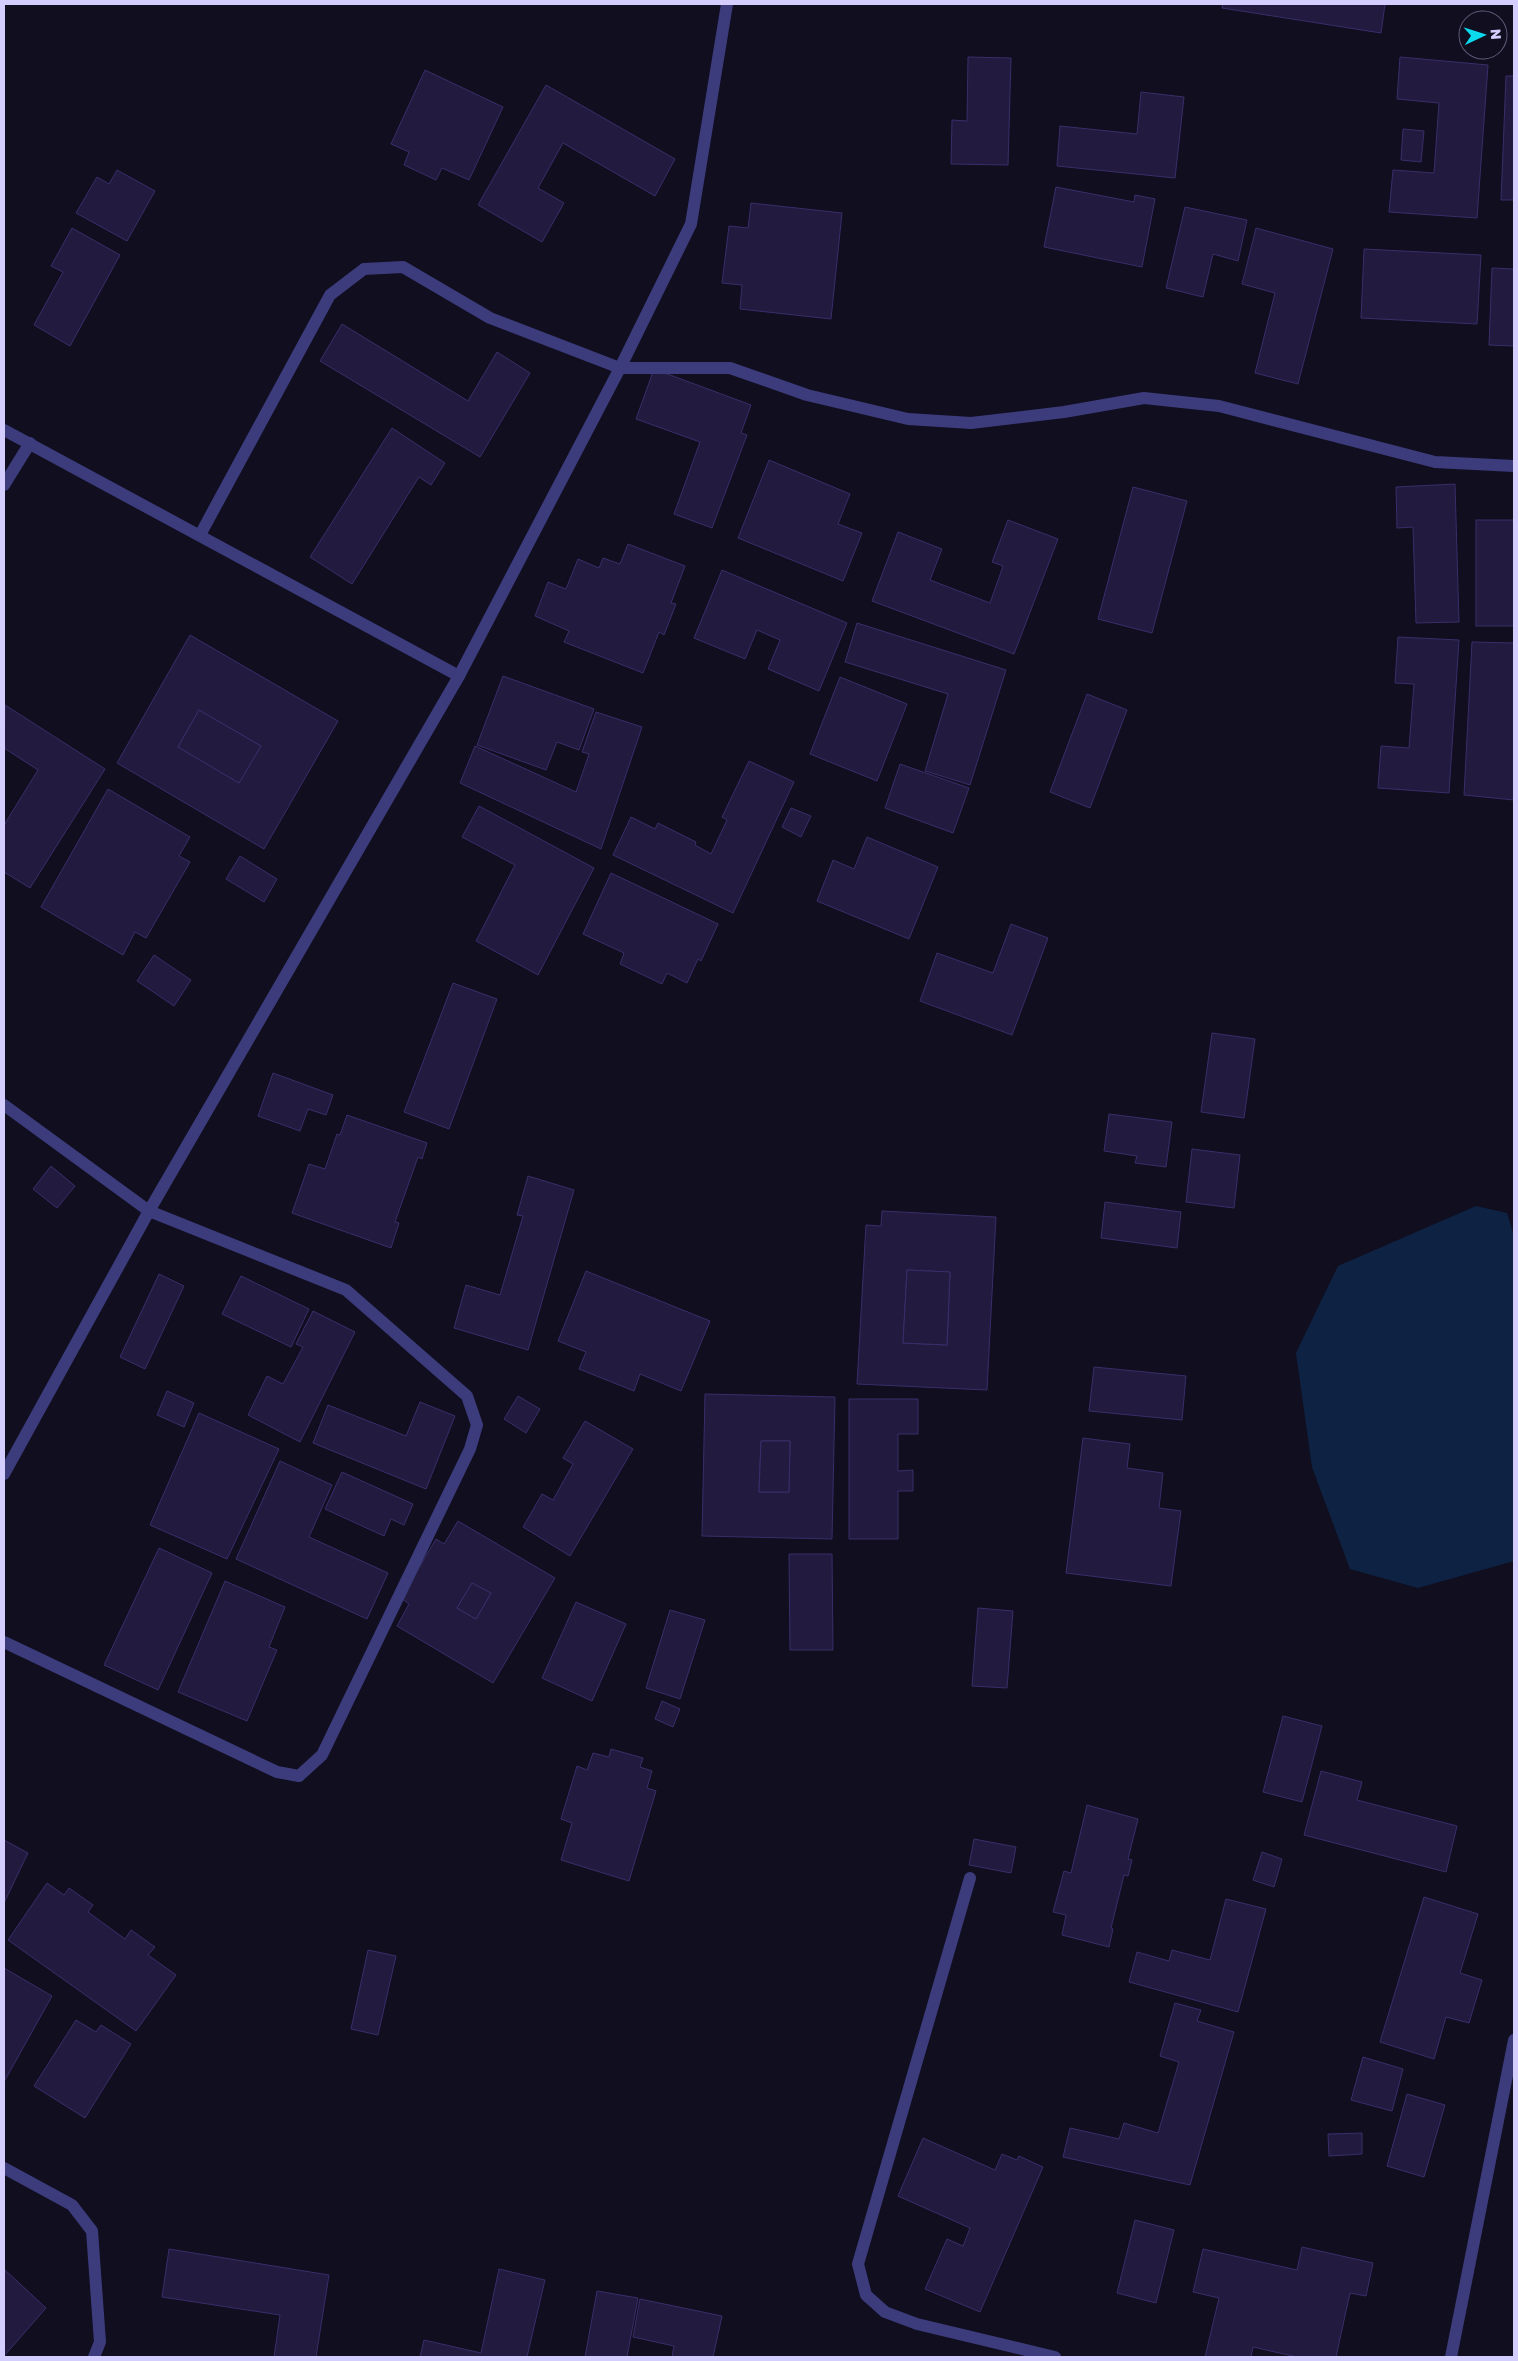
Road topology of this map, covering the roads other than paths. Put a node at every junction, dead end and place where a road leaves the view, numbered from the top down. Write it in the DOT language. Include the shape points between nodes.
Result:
graph roads {
  1 [pos="728,4"];
  2 [pos="620,368"];
  3 [pos="4,430"];
  4 [pos="30,444"];
  5 [pos="1514,466"];
  6 [pos="4,485"];
  7 [pos="200,535"];
  8 [pos="459,676"];
  9 [pos="4,1105"];
  10 [pos="149,1211"];
  11 [pos="4,1474"];
  12 [pos="4,1642"];
  13 [pos="970,1878"];
  14 [pos="1514,2040"];
  15 [pos="4,2168"];
  16 [pos="94,2357"];
  17 [pos="1055,2357"];
  18 [pos="1451,2357"];
  1 -- 2 [label="street" via="690,224"];
  2 -- 5 [label="street" via="730,368 807,395 908,419 971,423 1144,398 1218,406 1435,462"];
  2 -- 7 [label="street" via="490,318 403,266 364,269 330,295"];
  2 -- 8 [label="street"];
  3 -- 4 [label="street"];
  4 -- 6 [label="street"];
  4 -- 7 [label="street"];
  7 -- 8 [label="street"];
  8 -- 10 [label="street"];
  9 -- 10 [label="street"];
  10 -- 11 [label="street"];
  10 -- 12 [label="street" via="346,1290 467,1396 478,1425 470,1449 322,1755 299,1776 277,1772"];
  13 -- 17 [label="street" via="858,2264 866,2295 885,2312 917,2324"];
  14 -- 18 [label="street"];
  15 -- 16 [label="street" via="72,2205 92,2231 100,2342"];
}
